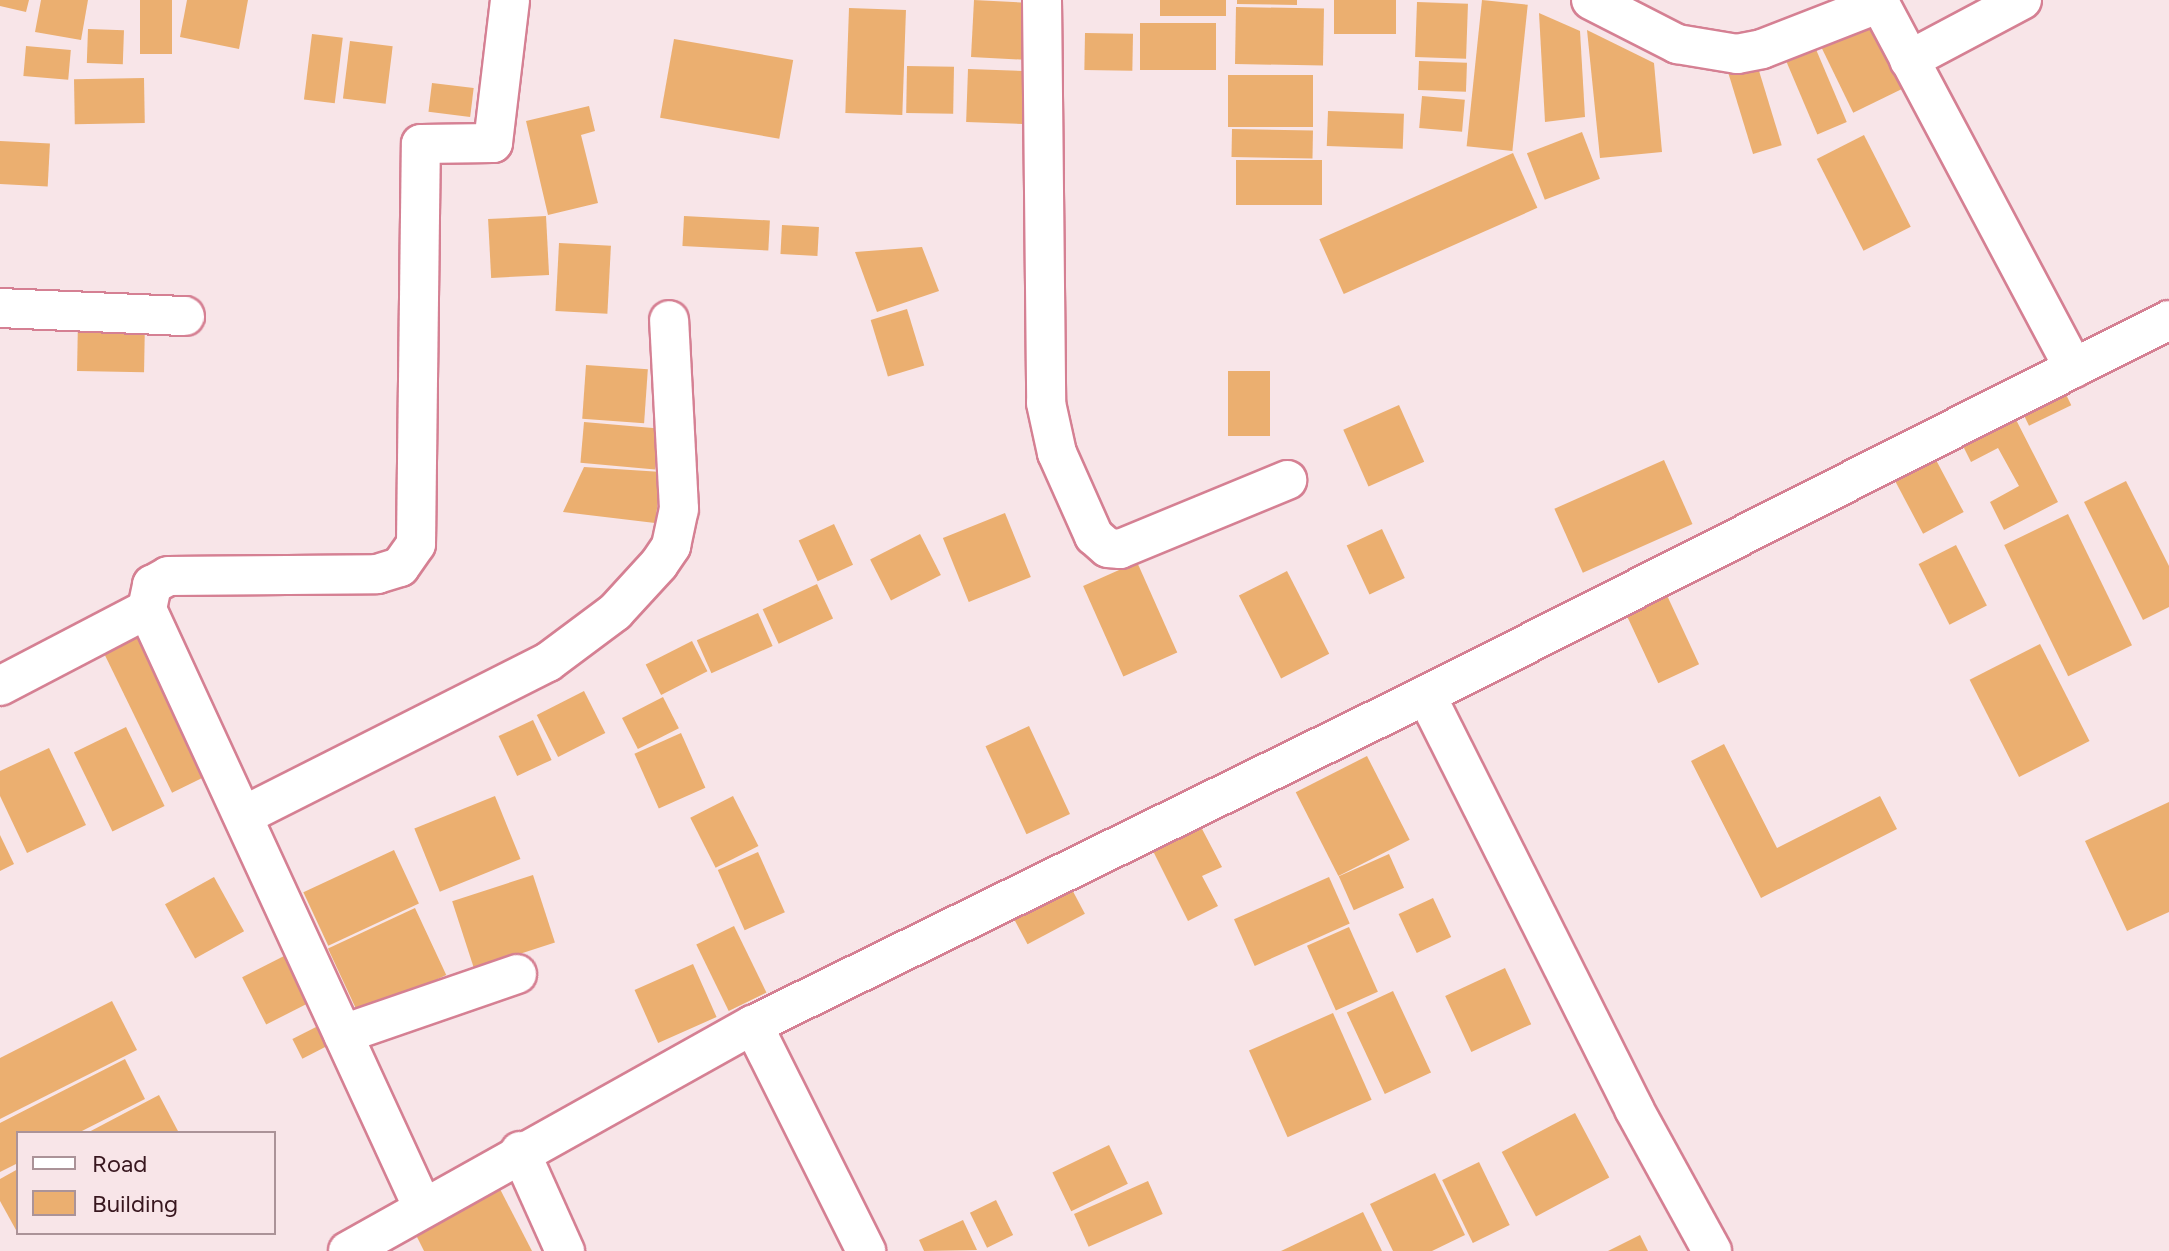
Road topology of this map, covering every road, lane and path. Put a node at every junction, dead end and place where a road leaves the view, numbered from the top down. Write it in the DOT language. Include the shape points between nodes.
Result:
graph roads {
  1 [pos="510,0"];
  2 [pos="1042,0"];
  3 [pos="1591,0"];
  4 [pos="2022,0"];
  5 [pos="1879,1"];
  6 [pos="1909,60"];
  7 [pos="0,308"];
  8 [pos="185,316"];
  9 [pos="669,320"];
  10 [pos="2169,320"];
  11 [pos="2074,368"];
  12 [pos="1287,480"];
  13 [pos="147,609"];
  14 [pos="0,686"];
  15 [pos="1426,695"];
  16 [pos="243,816"];
  17 [pos="517,974"];
  18 [pos="753,1025"];
  19 [pos="343,1034"];
  20 [pos="520,1151"];
  21 [pos="423,1208"];
  22 [pos="348,1251"];
  23 [pos="565,1251"];
  24 [pos="866,1251"];
  25 [pos="1712,1251"];
  1 -- 13 [label="street" via="493,143 421,144 416,544 400,567 377,574 168,576 152,585"];
  2 -- 12 [label="street" via="1046,403 1057,453 1094,536 1108,548 1120,549"];
  3 -- 5 [label="street" via="1685,47 1737,54 1762,49"];
  4 -- 6 [label="street"];
  5 -- 6 [label="street"];
  6 -- 11 [label="street"];
  7 -- 8 [label="street"];
  9 -- 16 [label="street" via="679,509 671,546 659,564 615,612 548,662"];
  10 -- 11 [label="street"];
  11 -- 15 [label="street"];
  13 -- 14 [label="street"];
  13 -- 16 [label="street"];
  15 -- 18 [label="street"];
  15 -- 25 [label="street" via="1634,1109"];
  16 -- 19 [label="street"];
  17 -- 19 [label="street"];
  18 -- 20 [label="street"];
  18 -- 24 [label="street"];
  19 -- 21 [label="street"];
  20 -- 21 [label="street"];
  20 -- 23 [label="street"];
  21 -- 22 [label="street"];
}
